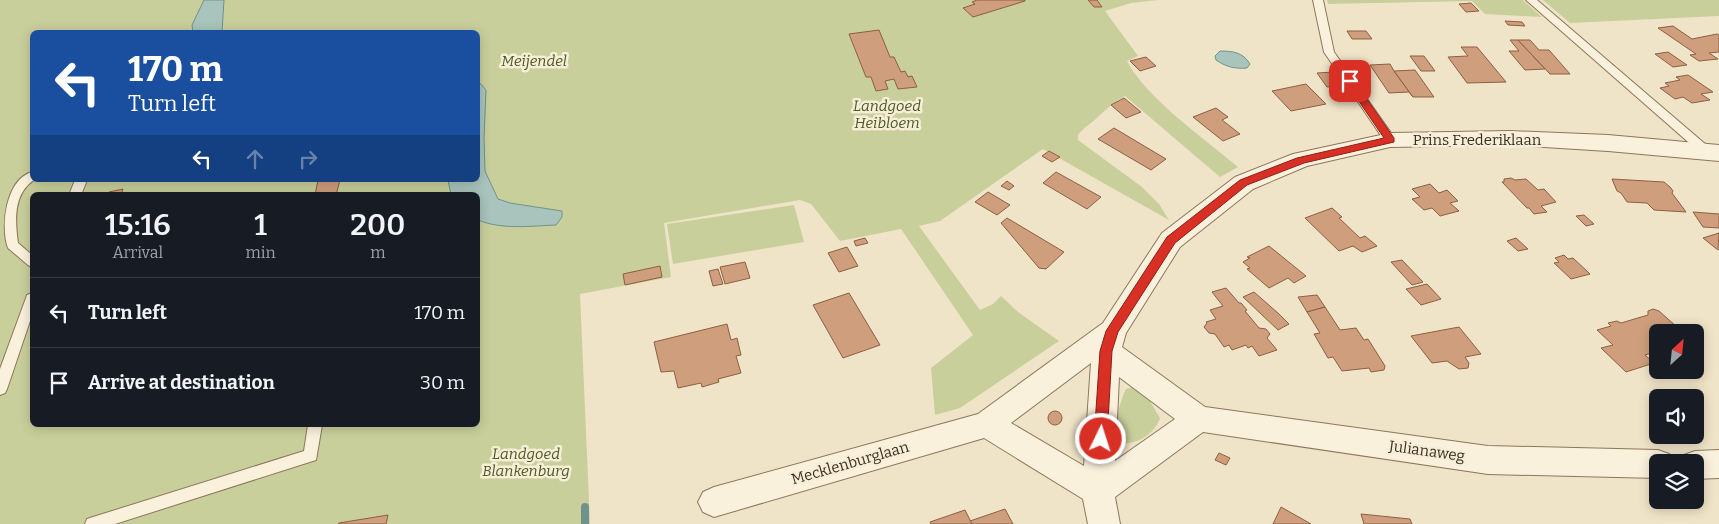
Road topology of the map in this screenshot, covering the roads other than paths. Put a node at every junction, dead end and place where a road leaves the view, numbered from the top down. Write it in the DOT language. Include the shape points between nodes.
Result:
graph roads {
  1 [pos="1318,0"];
  2 [pos="1530,0"];
  3 [pos="1390,140"];
  4 [pos="1713,153"];
  5 [pos="30,178"];
  6 [pos="30,260"];
  7 [pos="30,304"];
  8 [pos="1109,341"];
  9 [pos="0,389"];
  10 [pos="1198,419"];
  11 [pos="987,424"];
  12 [pos="315,427"];
  13 [pos="1649,464"];
  14 [pos="1098,491"];
  15 [pos="714,502"];
  16 [pos="93,524"];
  17 [pos="1104,524"];
  1 -- 3 [label="lane" via="1329,52"];
  2 -- 4 [label="lane"];
  3 -- 4 [label="street, Prins Frederiklaan" via="1510,138"];
  3 -- 8 [label="street, Prins Frederiklaan" via="1301,160 1244,182 1171,240"];
  5 -- 6 [label="lane" via="15,191 9,222 12,245"];
  7 -- 9 [label="lane"];
  8 -- 10 [label="street, Julianaweg"];
  8 -- 11 [label="street, Mecklenburglaan"];
  8 -- 14 [label="street, Prins Frederiklaan"];
  10 -- 13 [label="street, Julianaweg" via="1488,460"];
  10 -- 14 [label="street"];
  11 -- 14 [label="street"];
  11 -- 15 [label="street, Mecklenburglaan"];
  12 -- 16 [label="lane" via="311,455"];
  14 -- 17 [label="street, Prins Frederiklaan"];
}
